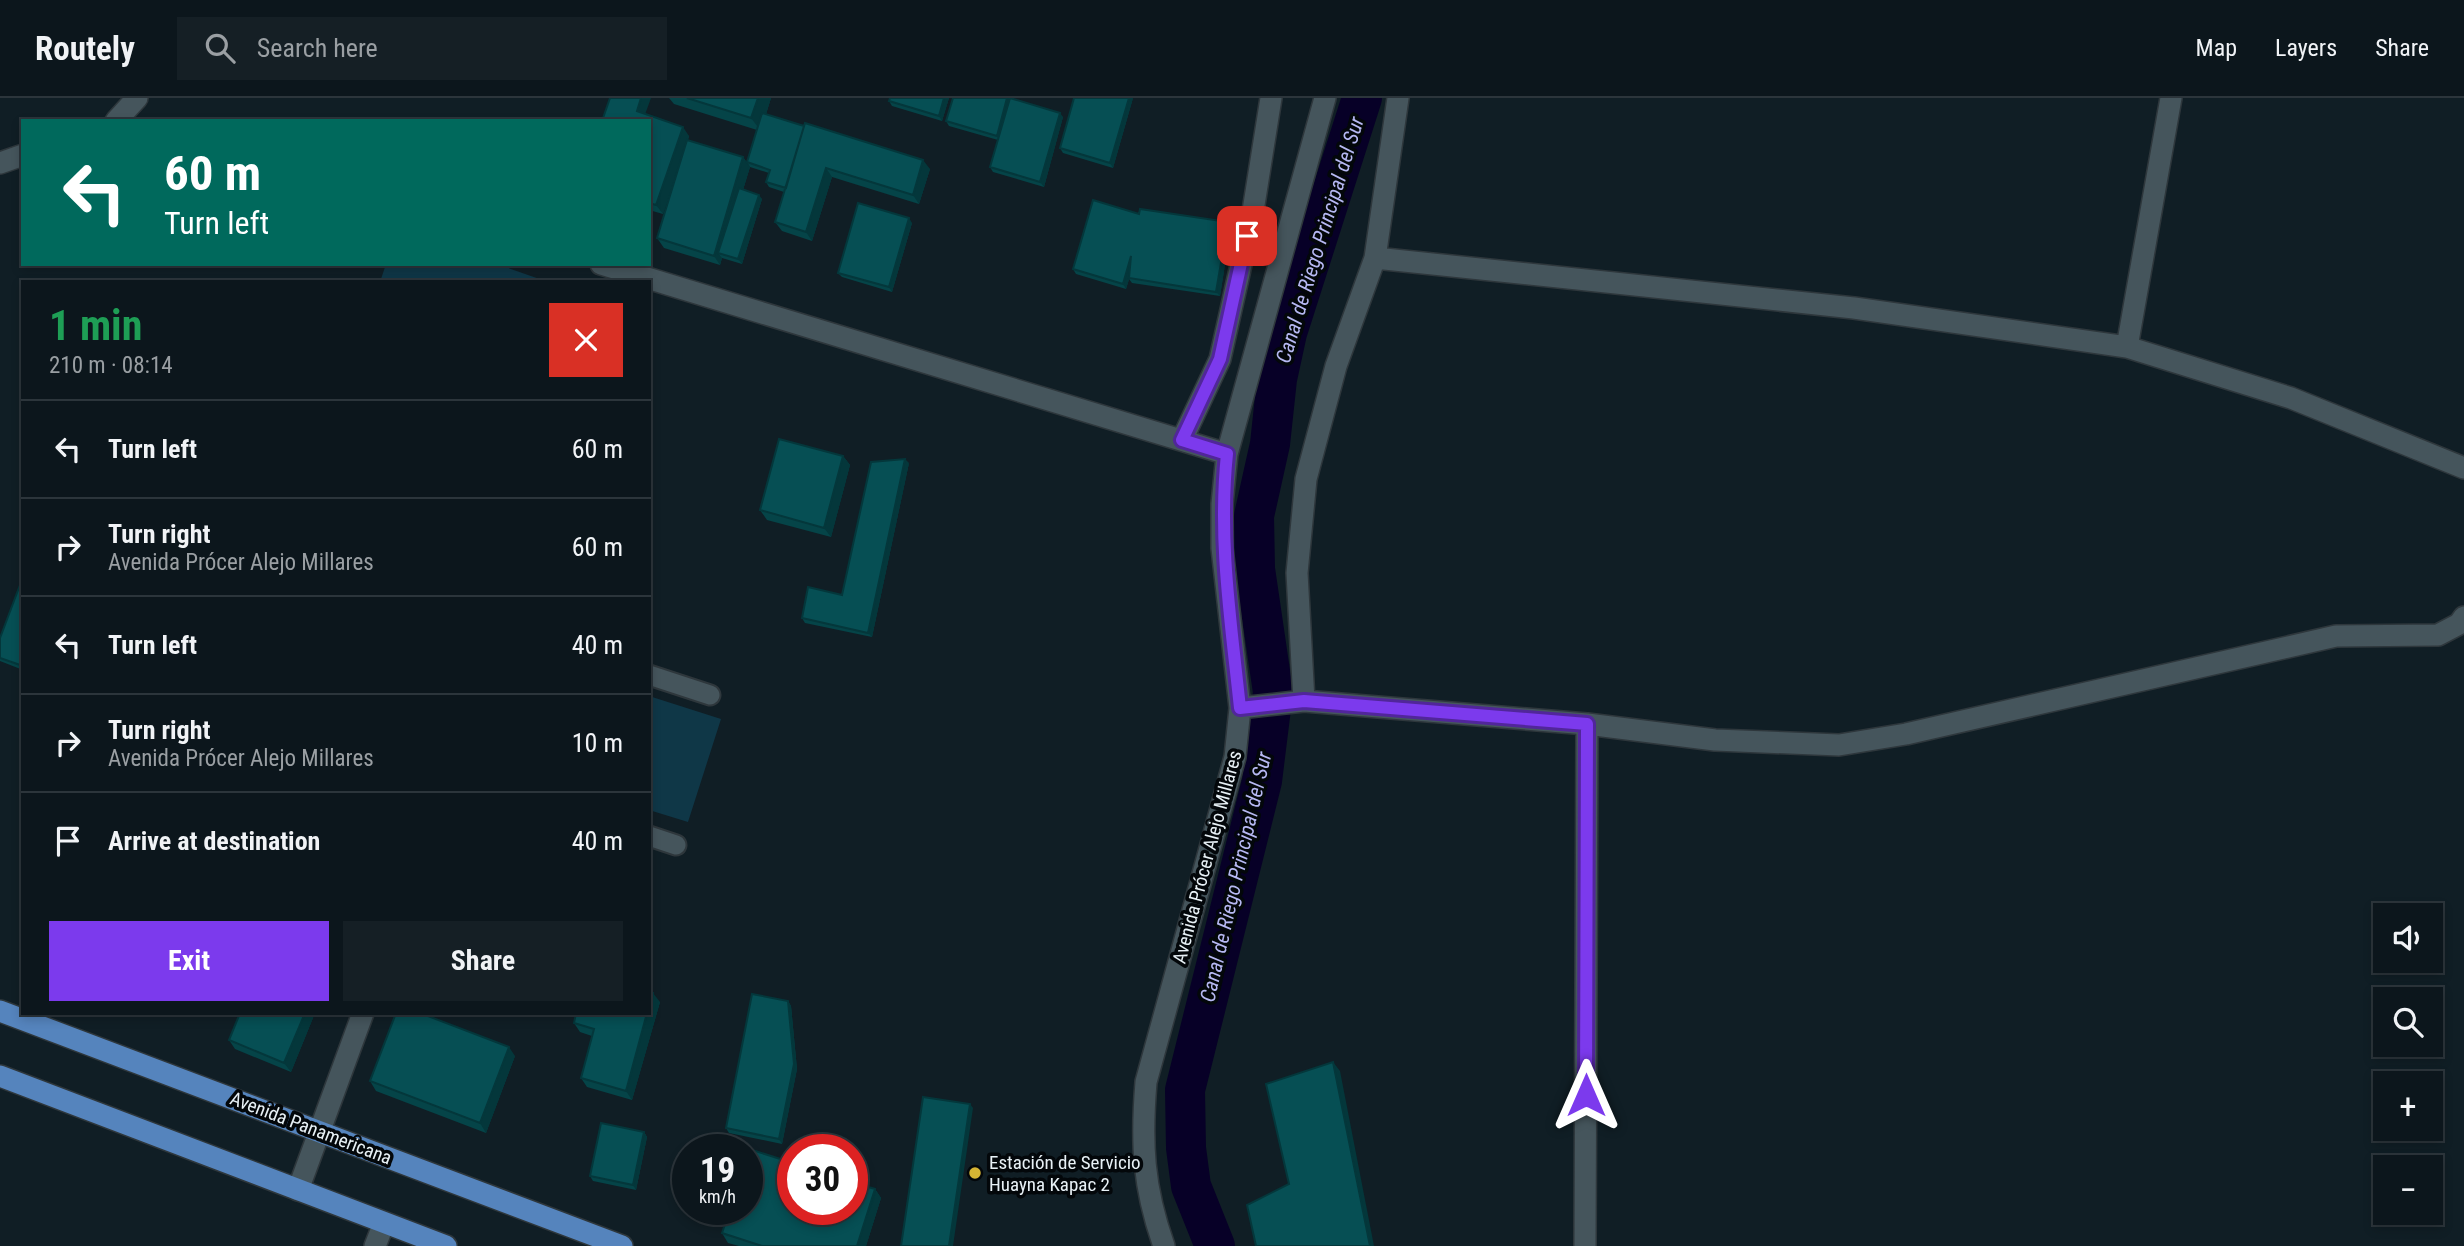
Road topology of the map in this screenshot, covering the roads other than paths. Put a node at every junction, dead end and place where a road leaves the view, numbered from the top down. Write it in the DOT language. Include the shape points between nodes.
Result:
graph roads {
  1 [pos="137,98"];
  2 [pos="1271,98"];
  3 [pos="1325,98"];
  4 [pos="1398,98"];
  5 [pos="2171,98"];
  6 [pos="118,119"];
  7 [pos="21,156"];
  8 [pos="0,163"];
  9 [pos="1375,258"];
  10 [pos="611,272"];
  11 [pos="638,280"];
  12 [pos="651,284"];
  13 [pos="2127,348"];
  14 [pos="1182,440"];
  15 [pos="1227,454"];
  16 [pos="2464,468"];
  17 [pos="2464,617"];
  18 [pos="651,676"];
  19 [pos="710,695"];
  20 [pos="1300,701"];
  21 [pos="1244,707"];
  22 [pos="1587,724"];
  23 [pos="651,837"];
  24 [pos="676,845"];
  25 [pos="0,1011"];
  26 [pos="362,1015"];
  27 [pos="0,1076"];
  28 [pos="321,1132"];
  29 [pos="298,1190"];
  30 [pos="384,1223"];
  31 [pos="375,1246"];
  32 [pos="446,1246"];
  33 [pos="622,1246"];
  34 [pos="1164,1246"];
  35 [pos="1585,1246"];
  1 -- 6 [label="street"];
  2 -- 14 [label="street" via="1220,359"];
  3 -- 15 [label="street, Avenida Prócer Alejo Millares"];
  4 -- 9 [label="street"];
  5 -- 13 [label="street"];
  7 -- 8 [label="street"];
  9 -- 13 [label="street" via="1854,308"];
  9 -- 20 [label="street" via="1336,366 1306,479 1297,573"];
  10 -- 11 [label="street"];
  12 -- 14 [label="street"];
  13 -- 16 [label="street" via="2291,398"];
  14 -- 15 [label="street"];
  15 -- 21 [label="street, Avenida Prócer Alejo Millares" via="1222,548"];
  17 -- 22 [label="street" via="2438,635 2336,636 1906,734 1839,745 1715,740"];
  18 -- 19 [label="lane"];
  20 -- 21 [label="street"];
  20 -- 22 [label="street"];
  21 -- 34 [label="street, Avenida Prócer Alejo Millares" via="1235,757 1146,1082 1141,1135 1145,1172"];
  22 -- 35 [label="street"];
  23 -- 24 [label="lane"];
  25 -- 28 [label="main road, Avenida Panamericana"];
  26 -- 28 [label="street"];
  27 -- 29 [label="main road"];
  28 -- 29 [label="street"];
  28 -- 33 [label="main road, Avenida Panamericana"];
  29 -- 30 [label="main road"];
  30 -- 31 [label="street"];
  30 -- 32 [label="main road"];
}
